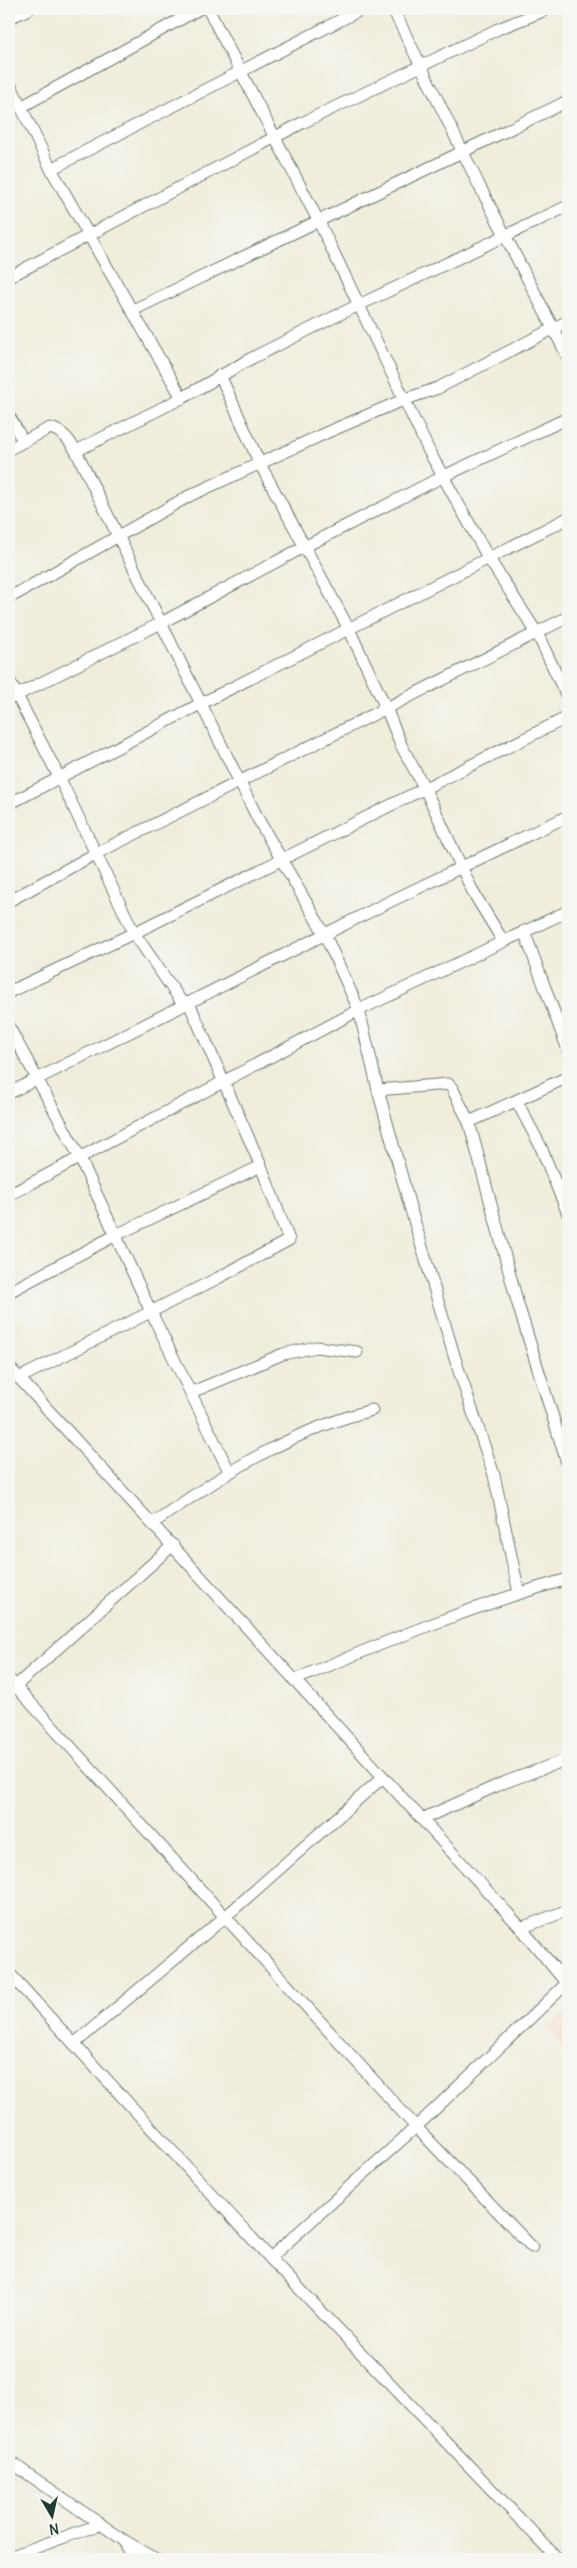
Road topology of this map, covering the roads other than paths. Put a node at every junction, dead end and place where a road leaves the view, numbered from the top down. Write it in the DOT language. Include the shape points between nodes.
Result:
graph roads {
  1 [pos="29,9"];
  2 [pos="200,9"];
  3 [pos="208,9"];
  4 [pos="362,9"];
  5 [pos="393,9"];
  6 [pos="548,9"];
  7 [pos="9,18"];
  8 [pos="422,67"];
  9 [pos="240,71"];
  10 [pos="9,82"];
  11 [pos="568,101"];
  12 [pos="21,107"];
  13 [pos="275,137"];
  14 [pos="462,152"];
  15 [pos="51,170"];
  16 [pos="568,206"];
  17 [pos="320,222"];
  18 [pos="89,234"];
  19 [pos="506,236"];
  20 [pos="9,277"];
  21 [pos="360,305"];
  22 [pos="133,310"];
  23 [pos="568,321"];
  24 [pos="554,327"];
  25 [pos="568,357"];
  26 [pos="220,375"];
  27 [pos="182,398"];
  28 [pos="403,400"];
  29 [pos="9,416"];
  30 [pos="568,418"];
  31 [pos="23,441"];
  32 [pos="9,449"];
  33 [pos="76,451"];
  34 [pos="260,464"];
  35 [pos="442,476"];
  36 [pos="568,518"];
  37 [pos="117,536"];
  38 [pos="304,547"];
  39 [pos="489,559"];
  40 [pos="9,598"];
  41 [pos="568,617"];
  42 [pos="161,623"];
  43 [pos="349,629"];
  44 [pos="537,633"];
  45 [pos="9,680"];
  46 [pos="13,697"];
  47 [pos="568,700"];
  48 [pos="201,703"];
  49 [pos="386,708"];
  50 [pos="568,717"];
  51 [pos="60,779"];
  52 [pos="240,782"];
  53 [pos="425,789"];
  54 [pos="9,804"];
  55 [pos="568,816"];
  56 [pos="95,854"];
  57 [pos="281,860"];
  58 [pos="462,866"];
  59 [pos="9,901"];
  60 [pos="568,911"];
  61 [pos="524,931"];
  62 [pos="134,933"];
  63 [pos="325,935"];
  64 [pos="503,942"];
  65 [pos="9,992"];
  66 [pos="189,1003"];
  67 [pos="359,1010"];
  68 [pos="9,1027"];
  69 [pos="568,1050"];
  70 [pos="568,1077"];
  71 [pos="36,1080"];
  72 [pos="222,1081"];
  73 [pos="378,1090"];
  74 [pos="9,1093"];
  75 [pos="517,1102"];
  76 [pos="469,1122"];
  77 [pos="79,1156"];
  78 [pos="261,1166"];
  79 [pos="9,1195"];
  80 [pos="568,1214"];
  81 [pos="114,1236"];
  82 [pos="9,1292"];
  83 [pos="150,1312"];
  84 [pos="357,1352"];
  85 [pos="9,1367"];
  86 [pos="19,1378"];
  87 [pos="192,1392"];
  88 [pos="372,1410"];
  89 [pos="568,1466"];
  90 [pos="230,1471"];
  91 [pos="154,1523"];
  92 [pos="173,1545"];
  93 [pos="568,1579"];
  94 [pos="519,1592"];
  95 [pos="294,1680"];
  96 [pos="11,1686"];
  97 [pos="568,1759"];
  98 [pos="382,1778"];
  99 [pos="422,1819"];
  100 [pos="568,1910"];
  101 [pos="225,1917"];
  102 [pos="521,1928"];
  103 [pos="9,1973"];
  104 [pos="567,1984"];
  105 [pos="74,2044"];
  106 [pos="416,2127"];
  107 [pos="532,2247"];
  108 [pos="270,2258"];
  109 [pos="11,2465"];
  110 [pos="101,2524"];
  111 [pos="125,2540"];
  112 [pos="9,2557"];
  113 [pos="131,2559"];
  114 [pos="156,2559"];
  115 [pos="558,2559"];
  1 -- 7 [label="street"];
  2 -- 12 [label="street"];
  3 -- 9 [label="street"];
  4 -- 9 [label="street"];
  5 -- 8 [label="street"];
  6 -- 8 [label="street" via="498,29"];
  8 -- 13 [label="street"];
  8 -- 14 [label="street"];
  9 -- 13 [label="street"];
  9 -- 15 [label="street"];
  10 -- 12 [label="street"];
  11 -- 14 [label="street"];
  12 -- 15 [label="street"];
  13 -- 17 [label="street"];
  13 -- 18 [label="street"];
  14 -- 17 [label="street"];
  14 -- 19 [label="street"];
  15 -- 18 [label="street"];
  16 -- 19 [label="street"];
  17 -- 21 [label="street"];
  17 -- 22 [label="street"];
  18 -- 20 [label="street"];
  18 -- 22 [label="street"];
  19 -- 21 [label="street"];
  19 -- 24 [label="street"];
  21 -- 26 [label="street"];
  21 -- 28 [label="street"];
  22 -- 27 [label="street"];
  23 -- 24 [label="street"];
  24 -- 25 [label="street"];
  24 -- 28 [label="street" via="438,388"];
  26 -- 27 [label="street"];
  26 -- 34 [label="street"];
  27 -- 33 [label="street"];
  28 -- 34 [label="street"];
  28 -- 35 [label="street"];
  29 -- 31 [label="street"];
  30 -- 35 [label="street"];
  31 -- 32 [label="street"];
  31 -- 33 [label="street" via="50,428 67,436"];
  33 -- 37 [label="street"];
  34 -- 37 [label="street" via="189,496"];
  34 -- 38 [label="street"];
  35 -- 38 [label="street"];
  35 -- 39 [label="street"];
  36 -- 39 [label="street"];
  37 -- 40 [label="street"];
  37 -- 42 [label="street"];
  38 -- 42 [label="street"];
  38 -- 43 [label="street"];
  39 -- 43 [label="street"];
  39 -- 44 [label="street"];
  41 -- 44 [label="street"];
  42 -- 46 [label="street"];
  42 -- 48 [label="street"];
  43 -- 48 [label="street"];
  43 -- 49 [label="street"];
  44 -- 47 [label="street"];
  44 -- 49 [label="street"];
  45 -- 46 [label="street"];
  46 -- 51 [label="street"];
  48 -- 51 [label="street"];
  48 -- 52 [label="street"];
  49 -- 52 [label="street"];
  49 -- 53 [label="street" via="402,747"];
  50 -- 53 [label="street"];
  51 -- 54 [label="street"];
  51 -- 56 [label="street"];
  52 -- 56 [label="street"];
  52 -- 57 [label="street"];
  53 -- 57 [label="street"];
  53 -- 58 [label="street"];
  55 -- 58 [label="street"];
  56 -- 59 [label="street"];
  56 -- 62 [label="street"];
  57 -- 62 [label="street"];
  57 -- 63 [label="street"];
  58 -- 63 [label="street"];
  58 -- 64 [label="street" via="473,892"];
  60 -- 61 [label="street"];
  61 -- 64 [label="street"];
  61 -- 69 [label="street"];
  62 -- 65 [label="street"];
  62 -- 66 [label="street" via="181,1001"];
  63 -- 66 [label="street"];
  63 -- 67 [label="street"];
  64 -- 67 [label="street"];
  66 -- 71 [label="street"];
  66 -- 72 [label="street"];
  67 -- 72 [label="street"];
  67 -- 73 [label="street"];
  68 -- 71 [label="street"];
  70 -- 75 [label="street"];
  71 -- 74 [label="street"];
  71 -- 77 [label="street"];
  72 -- 77 [label="street"];
  72 -- 78 [label="street"];
  73 -- 76 [label="street" via="448,1084"];
  73 -- 94 [label="street" via="456,1362 494,1475"];
  75 -- 76 [label="street"];
  75 -- 80 [label="street" via="540,1144"];
  76 -- 89 [label="street" via="517,1301"];
  77 -- 79 [label="street"];
  77 -- 81 [label="street"];
  78 -- 81 [label="street"];
  78 -- 83 [label="street" via="288,1240"];
  81 -- 82 [label="street"];
  81 -- 83 [label="street"];
  83 -- 86 [label="street"];
  83 -- 87 [label="street"];
  84 -- 87 [label="street" via="316,1347 283,1354"];
  85 -- 86 [label="street"];
  86 -- 91 [label="street"];
  87 -- 90 [label="street"];
  88 -- 90 [label="street" via="335,1420"];
  90 -- 91 [label="street"];
  91 -- 92 [label="street"];
  92 -- 95 [label="street"];
  92 -- 96 [label="street"];
  93 -- 94 [label="street"];
  94 -- 95 [label="street" via="442,1619"];
  95 -- 98 [label="street"];
  96 -- 101 [label="street"];
  97 -- 99 [label="street" via="503,1783"];
  98 -- 99 [label="street"];
  98 -- 101 [label="street"];
  99 -- 102 [label="street"];
  100 -- 102 [label="street"];
  101 -- 105 [label="street"];
  101 -- 106 [label="street"];
  102 -- 104 [label="street"];
  103 -- 105 [label="street"];
  104 -- 106 [label="street"];
  105 -- 108 [label="street"];
  106 -- 107 [label="street"];
  106 -- 108 [label="street"];
  108 -- 115 [label="street"];
  109 -- 110 [label="street"];
  110 -- 111 [label="street"];
  110 -- 112 [label="street"];
  111 -- 113 [label="street"];
  111 -- 114 [label="street"];
}
